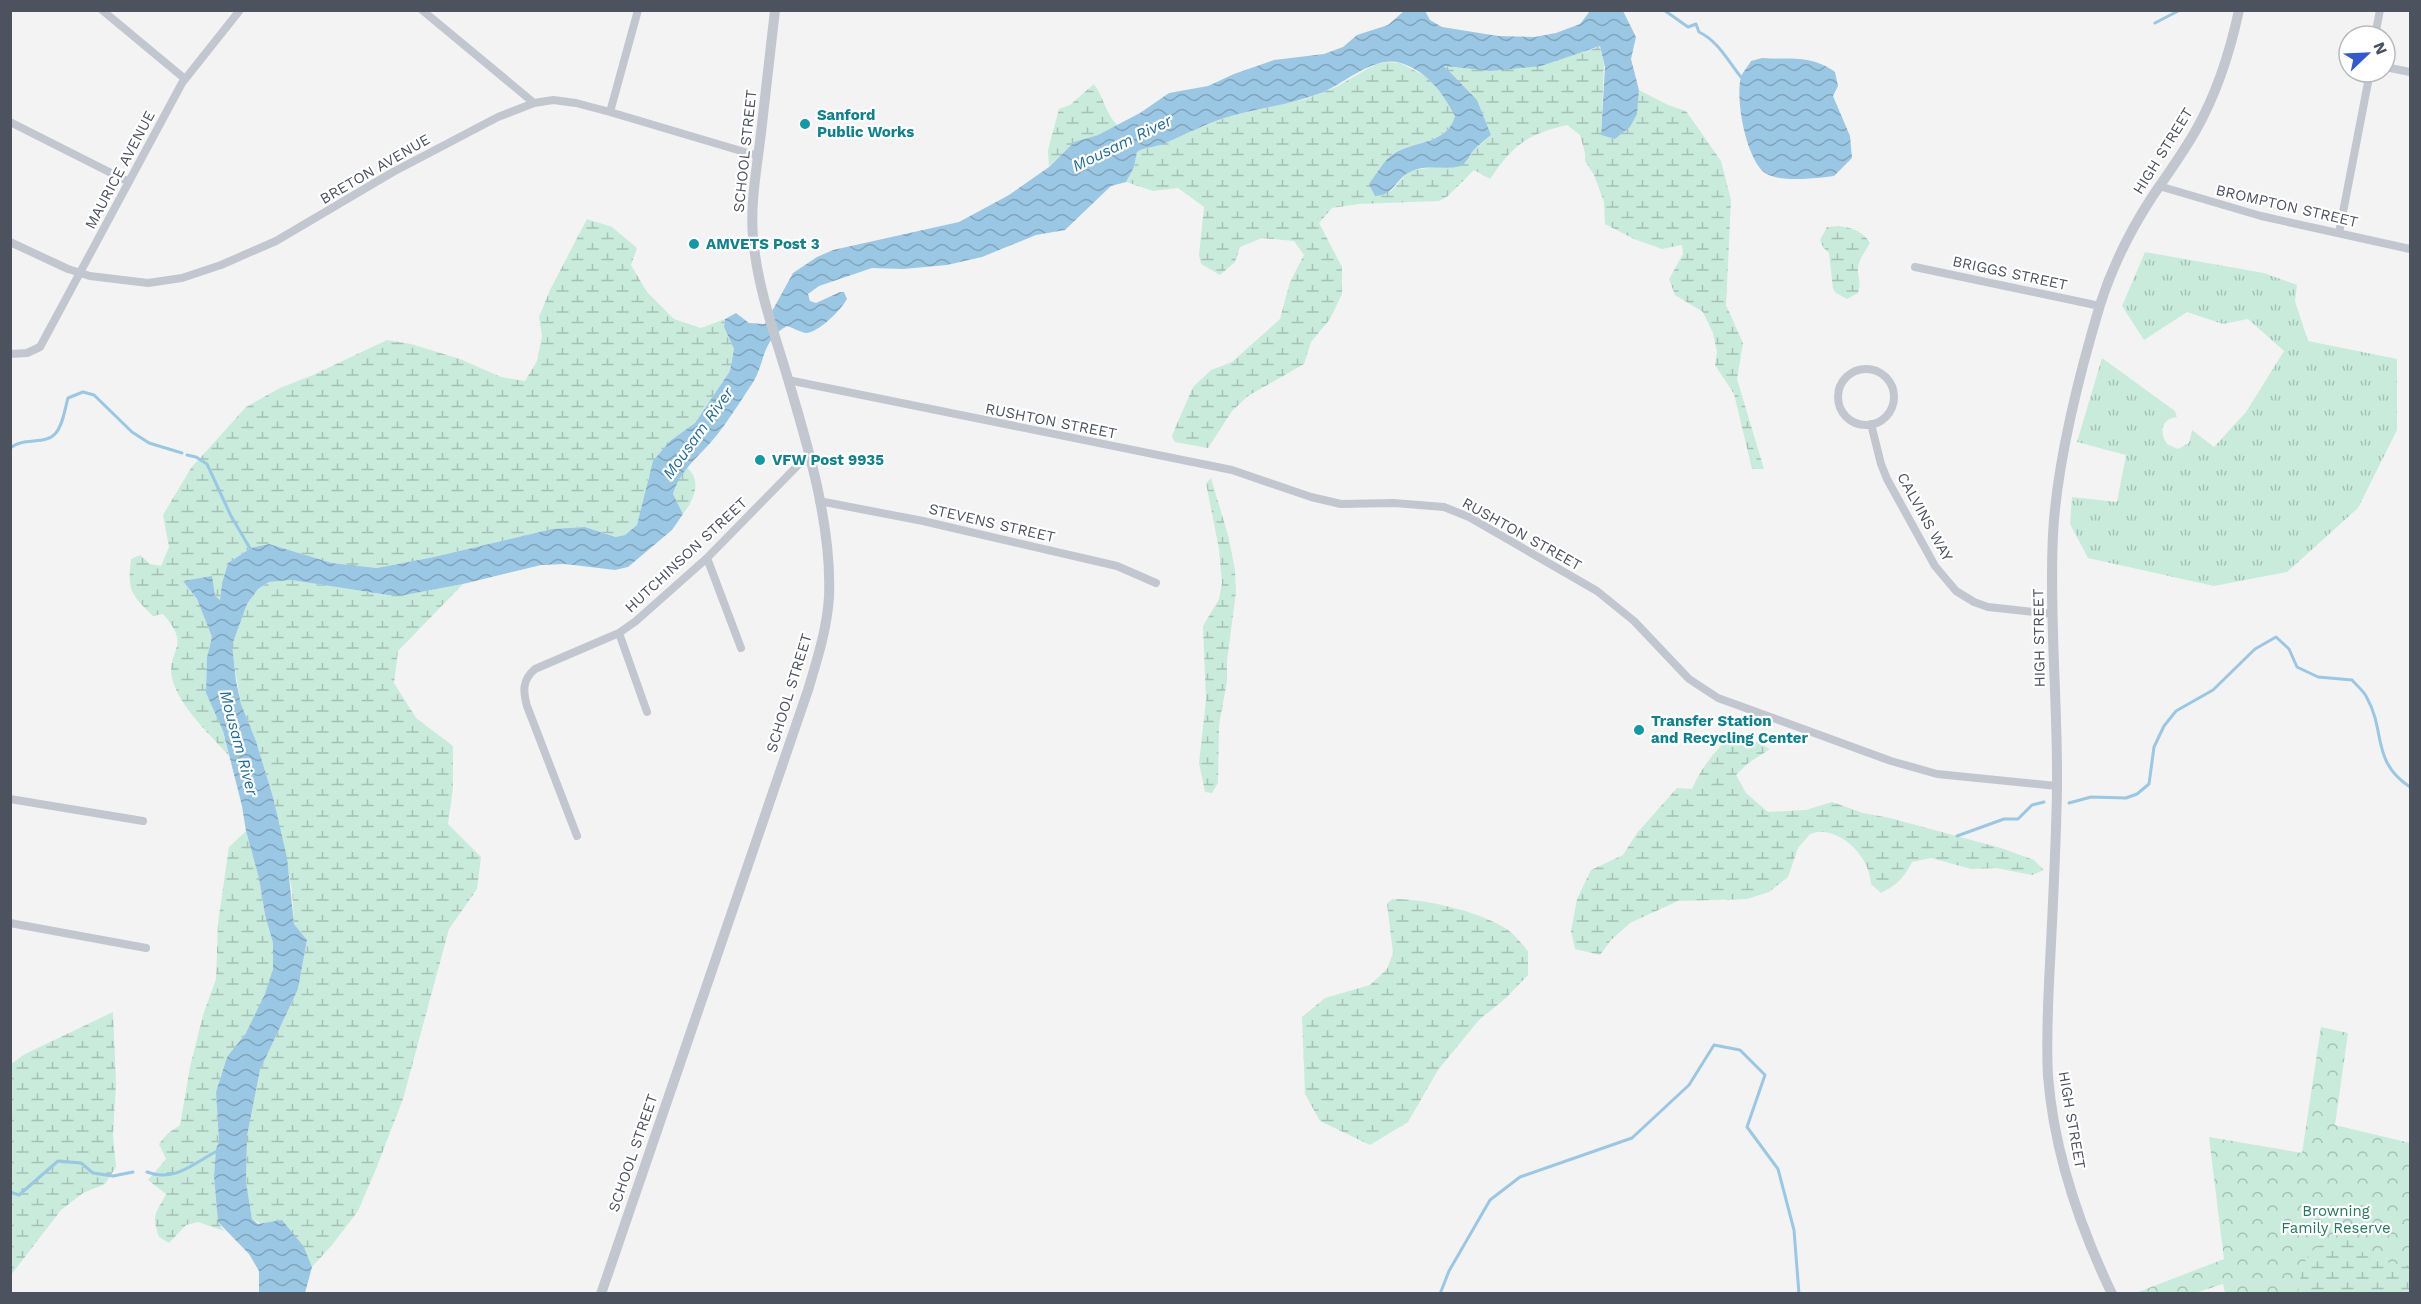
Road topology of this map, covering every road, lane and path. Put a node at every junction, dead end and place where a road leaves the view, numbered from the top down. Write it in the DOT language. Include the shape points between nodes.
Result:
graph roads {
  1 [pos="102,10"];
  2 [pos="240,10"];
  3 [pos="422,10"];
  4 [pos="638,10"];
  5 [pos="775,10"];
  6 [pos="2239,10"];
  7 [pos="185,79"];
  8 [pos="2368,84"];
  9 [pos="534,102"];
  10 [pos="610,112"];
  11 [pos="10,122"];
  12 [pos="758,156"];
  13 [pos="129,182"];
  14 [pos="2159,186"];
  15 [pos="2339,233"];
  16 [pos="10,242"];
  17 [pos="2410,249"];
  18 [pos="1915,267"];
  19 [pos="80,274"];
  20 [pos="2100,306"];
  21 [pos="10,354"];
  22 [pos="788,380"];
  23 [pos="1871,424"];
  24 [pos="808,454"];
  25 [pos="819,501"];
  26 [pos="707,558"];
  27 [pos="1156,583"];
  28 [pos="2053,614"];
  29 [pos="619,633"];
  30 [pos="741,648"];
  31 [pos="647,712"];
  32 [pos="2057,786"];
  33 [pos="10,799"];
  34 [pos="143,821"];
  35 [pos="577,836"];
  36 [pos="10,923"];
  37 [pos="146,948"];
  38 [pos="601,1293"];
  39 [pos="2112,1293"];
  1 -- 7 [label="street"];
  2 -- 7 [label="street, MAURICE AVENUE"];
  3 -- 9 [label="street"];
  4 -- 10 [label="street"];
  5 -- 12 [label="street, SCHOOL STREET"];
  6 -- 14 [label="street, HIGH STREET" via="2208,107"];
  7 -- 13 [label="street, MAURICE AVENUE"];
  8 -- 15 [label="street"];
  9 -- 10 [label="street, BRETON AVENUE" via="576,103"];
  9 -- 19 [label="street, BRETON AVENUE" via="393,172 276,241 221,265 182,278 148,283"];
  10 -- 12 [label="street, BRETON AVENUE"];
  11 -- 13 [label="street"];
  12 -- 22 [label="street, SCHOOL STREET" via="753,236 758,270"];
  13 -- 19 [label="street, MAURICE AVENUE"];
  14 -- 15 [label="street, BROMPTON STREET" via="2234,209"];
  14 -- 20 [label="street, HIGH STREET" via="2124,245"];
  15 -- 17 [label="street, BROMPTON STREET"];
  16 -- 19 [label="street, BRETON AVENUE"];
  18 -- 20 [label="street, BRIGGS STREET"];
  19 -- 21 [label="street, MAURICE AVENUE" via="37,350"];
  20 -- 28 [label="street, HIGH STREET" via="2056,499"];
  22 -- 24 [label="street, SCHOOL STREET"];
  22 -- 32 [label="street, RUSHTON STREET" via="1232,470 1341,504 1444,507 1469,517 1597,591 1634,621 1689,679 1719,698 1926,771"];
  23 -- 23 [label="street" via="1890,412 1893,390 1884,375 1862,369 1843,381 1838,398 1846,417"];
  23 -- 28 [label="street, CALVINS WAY" via="1887,479 1935,566 1950,585 1961,595 1988,607"];
  24 -- 25 [label="street, SCHOOL STREET"];
  24 -- 26 [label="street, HUTCHINSON STREET"];
  25 -- 27 [label="street, STEVENS STREET" via="1118,566"];
  25 -- 38 [label="street, SCHOOL STREET" via="829,575 820,649"];
  26 -- 29 [label="street, HUTCHINSON STREET"];
  26 -- 30 [label="street"];
  28 -- 32 [label="street, HIGH STREET"];
  29 -- 31 [label="street"];
  29 -- 35 [label="street, HUTCHINSON STREET" via="534,669 525,682 527,706"];
  32 -- 39 [label="street, HIGH STREET" via="2047,1032 2049,1076 2068,1184"];
  33 -- 34 [label="street"];
  36 -- 37 [label="street"];
}
